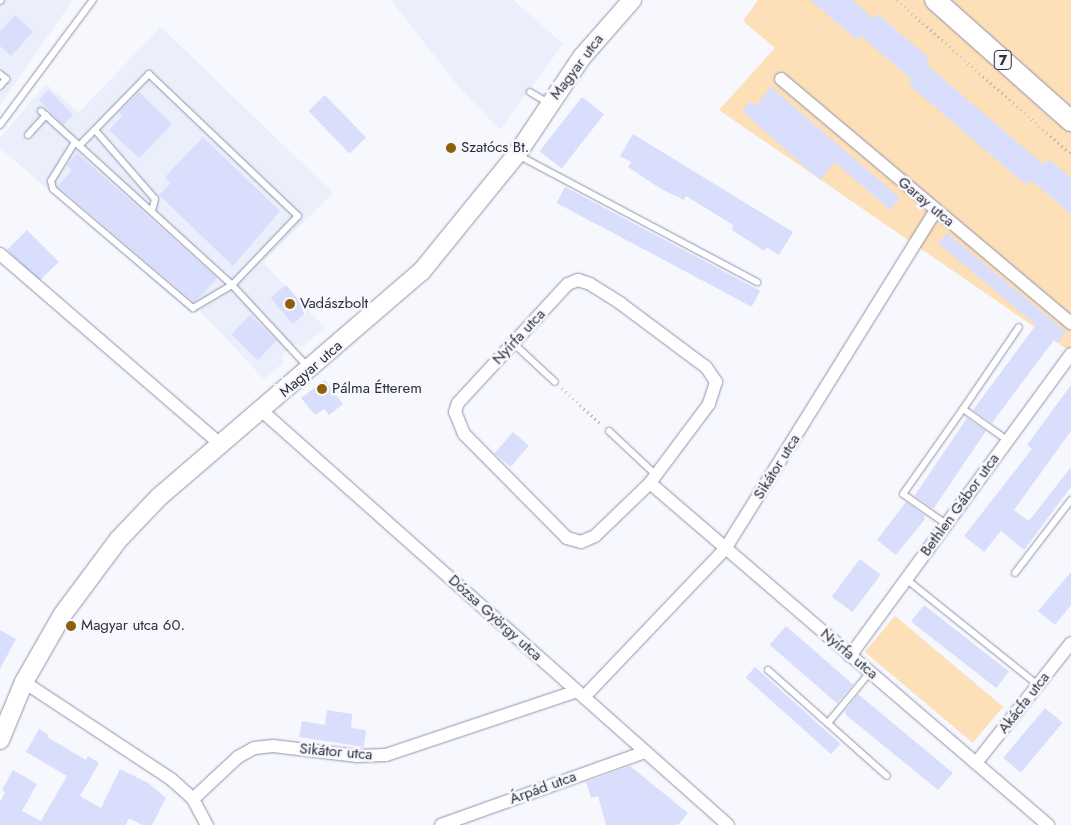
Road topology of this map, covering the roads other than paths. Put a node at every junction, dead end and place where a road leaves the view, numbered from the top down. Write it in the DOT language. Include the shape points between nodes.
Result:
graph roads {
  1 [pos="93,0"];
  2 [pos="632,0"];
  3 [pos="935,0"];
  4 [pos="0,74"];
  5 [pos="781,79"];
  6 [pos="0,86"];
  7 [pos="530,92"];
  8 [pos="550,104"];
  9 [pos="1071,121"];
  10 [pos="0,125"];
  11 [pos="95,130"];
  12 [pos="28,135"];
  13 [pos="77,144"];
  14 [pos="516,154"];
  15 [pos="936,210"];
  16 [pos="152,211"];
  17 [pos="0,254"];
  18 [pos="757,282"];
  19 [pos="232,285"];
  20 [pos="1071,323"];
  21 [pos="1018,327"];
  22 [pos="513,343"];
  23 [pos="1071,354"];
  24 [pos="310,370"];
  25 [pos="555,382"];
  26 [pos="963,409"];
  27 [pos="262,411"];
  28 [pos="609,431"];
  29 [pos="1007,440"];
  30 [pos="221,445"];
  31 [pos="653,479"];
  32 [pos="1071,500"];
  33 [pos="946,524"];
  34 [pos="725,549"];
  35 [pos="1015,573"];
  36 [pos="906,579"];
  37 [pos="1071,643"];
  38 [pos="850,656"];
  39 [pos="768,670"];
  40 [pos="870,672"];
  41 [pos="24,682"];
  42 [pos="1038,685"];
  43 [pos="581,694"];
  44 [pos="828,723"];
  45 [pos="0,740"];
  46 [pos="645,752"];
  47 [pos="976,763"];
  48 [pos="887,776"];
  49 [pos="193,799"];
  50 [pos="207,825"];
  51 [pos="441,825"];
  52 [pos="728,825"];
  53 [pos="1048,825"];
  1 -- 10 [label="lane"];
  2 -- 8 [label="street, Magyar utca" via="582,57"];
  3 -- 9 [label="main road, 7"];
  4 -- 6 [label="lane" via="6,79"];
  5 -- 15 [label="street, Garay utca"];
  7 -- 8 [label="lane"];
  8 -- 14 [label="street, Magyar utca"];
  11 -- 13 [label="lane"];
  11 -- 16 [label="lane" via="155,199"];
  11 -- 19 [label="lane" via="149,74 298,216"];
  12 -- 13 [label="lane" via="44,113"];
  13 -- 16 [label="lane"];
  13 -- 19 [label="lane" via="51,181 53,189 193,308"];
  14 -- 18 [label="lane"];
  14 -- 24 [label="street, Magyar utca" via="427,265"];
  15 -- 20 [label="street, Garay utca"];
  15 -- 34 [label="street, Sikátor utca"];
  16 -- 19 [label="lane"];
  17 -- 30 [label="street"];
  19 -- 24 [label="lane"];
  21 -- 26 [label="lane"];
  22 -- 25 [label="lane"];
  22 -- 31 [label="street, Nyírfa utca" via="458,403 455,418 464,434 539,510 571,541 585,541 595,536"];
  22 -- 31 [label="street, Nyírfa utca" via="568,284 578,280 620,303 706,367 716,382 712,398"];
  23 -- 29 [label="street, Bethlen Gábor utca"];
  24 -- 27 [label="street, Magyar utca"];
  26 -- 29 [label="lane"];
  26 -- 33 [label="lane" via="903,494"];
  27 -- 30 [label="street, Magyar utca"];
  27 -- 43 [label="street, Dózsa György utca"];
  28 -- 31 [label="lane"];
  29 -- 33 [label="street, Bethlen Gábor utca"];
  30 -- 41 [label="street, Magyar utca" via="160,498 103,557 63,614"];
  31 -- 34 [label="street, Nyírfa utca"];
  32 -- 35 [label="lane"];
  33 -- 36 [label="street, Bethlen Gábor utca"];
  34 -- 38 [label="street, Nyírfa utca"];
  34 -- 43 [label="street, Sikátor utca"];
  36 -- 38 [label="street, Bethlen Gábor utca"];
  36 -- 42 [label="lane"];
  37 -- 42 [label="street, Akácfa utca"];
  38 -- 40 [label="street, Nyírfa utca"];
  39 -- 44 [label="lane"];
  40 -- 44 [label="lane"];
  40 -- 47 [label="street, Nyírfa utca"];
  41 -- 45 [label="street, Magyar utca"];
  41 -- 49 [label="street" via="171,779"];
  42 -- 47 [label="street, Akácfa utca"];
  43 -- 46 [label="street, Dózsa György utca"];
  43 -- 49 [label="street, Sikátor utca" via="386,755 357,756 273,746 254,748 238,757"];
  44 -- 48 [label="lane"];
  46 -- 51 [label="street, Árpád utca"];
  46 -- 52 [label="street, Dózsa György utca"];
  47 -- 53 [label="street, Nyírfa utca"];
  49 -- 50 [label="street"];
}
